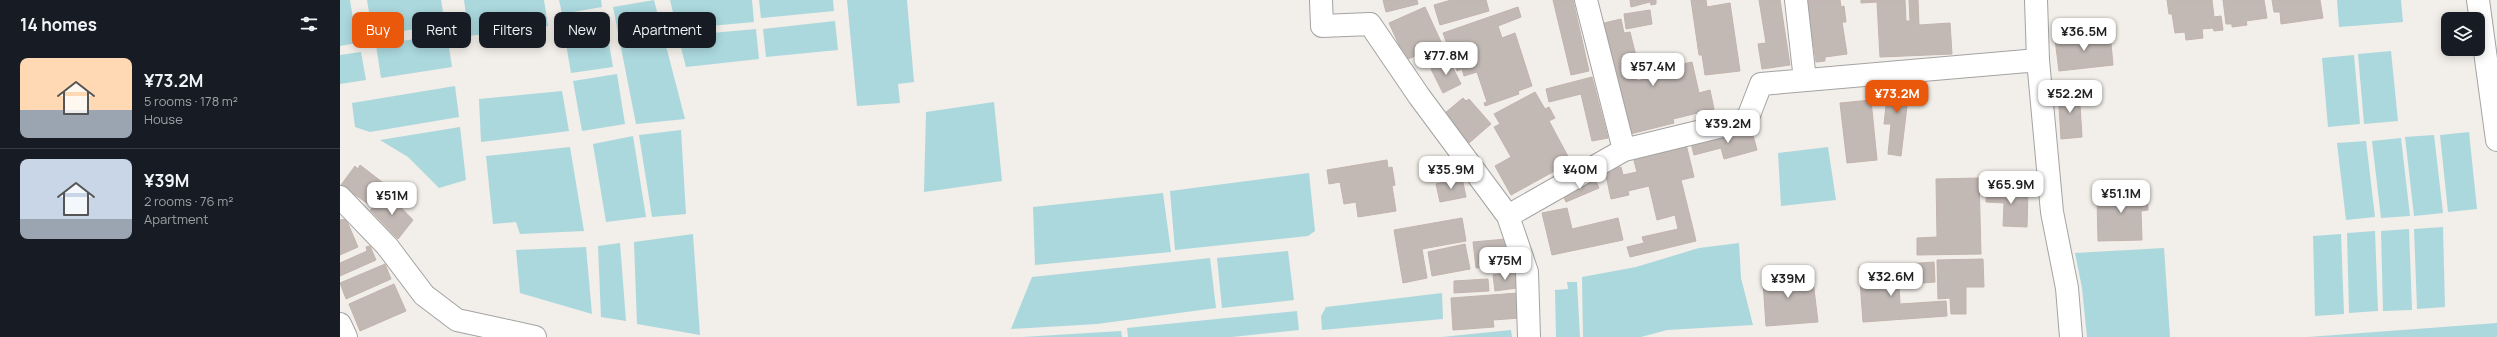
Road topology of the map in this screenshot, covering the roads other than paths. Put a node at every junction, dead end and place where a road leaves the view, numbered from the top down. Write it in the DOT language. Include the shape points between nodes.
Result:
graph roads {
  1 [pos="1321,0"];
  2 [pos="1586,0"];
  3 [pos="1796,0"];
  4 [pos="2036,0"];
  5 [pos="2478,0"];
  6 [pos="2038,60"];
  7 [pos="1805,80"];
  8 [pos="2497,140"];
  9 [pos="1624,150"];
  10 [pos="340,197"];
  11 [pos="1508,216"];
  12 [pos="340,324"];
  13 [pos="346,337"];
  14 [pos="535,337"];
  15 [pos="1529,337"];
  16 [pos="2071,337"];
  1 -- 11 [label="street" via="1322,26 1370,24 1419,96"];
  2 -- 9 [label="street"];
  3 -- 7 [label="street"];
  4 -- 6 [label="street"];
  5 -- 8 [label="street"];
  6 -- 7 [label="street"];
  6 -- 16 [label="street" via="2052,212 2067,288"];
  7 -- 9 [label="street" via="1761,84 1747,120"];
  9 -- 11 [label="street"];
  10 -- 14 [label="street" via="387,246 424,295 457,320"];
  11 -- 15 [label="street" via="1527,272"];
  12 -- 13 [label="street"];
}
